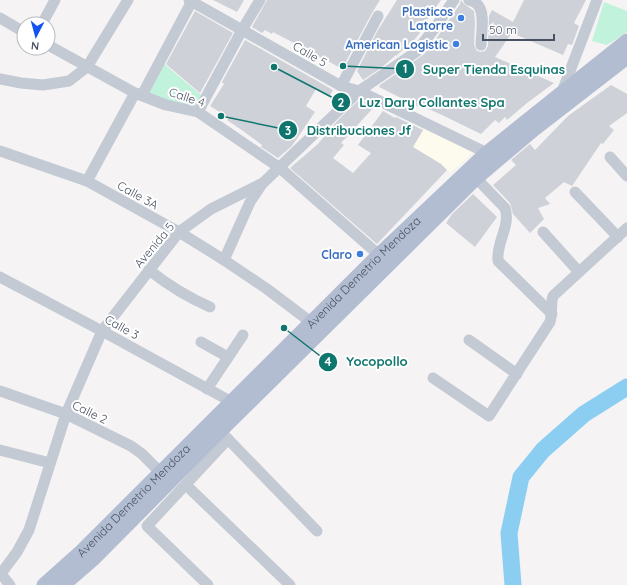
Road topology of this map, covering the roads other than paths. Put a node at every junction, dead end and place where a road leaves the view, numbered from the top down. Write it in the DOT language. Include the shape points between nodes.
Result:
graph roads {
  1 [pos="55,0"];
  2 [pos="128,0"];
  3 [pos="260,0"];
  4 [pos="454,0"];
  5 [pos="469,0"];
  6 [pos="597,0"];
  7 [pos="191,1"];
  8 [pos="46,16"];
  9 [pos="378,16"];
  10 [pos="0,18"];
  11 [pos="16,27"];
  12 [pos="242,30"];
  13 [pos="627,41"];
  14 [pos="481,45"];
  15 [pos="56,50"];
  16 [pos="627,57"];
  17 [pos="87,67"];
  18 [pos="0,79"];
  19 [pos="341,86"];
  20 [pos="359,91"];
  21 [pos="562,92"];
  22 [pos="139,94"];
  23 [pos="198,112"];
  24 [pos="0,151"];
  25 [pos="487,153"];
  26 [pos="610,157"];
  27 [pos="280,168"];
  28 [pos="627,176"];
  29 [pos="476,178"];
  30 [pos="87,181"];
  31 [pos="263,183"];
  32 [pos="575,192"];
  33 [pos="627,228"];
  34 [pos="179,232"];
  35 [pos="543,232"];
  36 [pos="618,237"];
  37 [pos="379,255"];
  38 [pos="224,260"];
  39 [pos="149,270"];
  40 [pos="579,272"];
  41 [pos="0,277"];
  42 [pos="210,307"];
  43 [pos="552,314"];
  44 [pos="312,323"];
  45 [pos="102,331"];
  46 [pos="243,335"];
  47 [pos="469,340"];
  48 [pos="201,342"];
  49 [pos="228,357"];
  50 [pos="517,374"];
  51 [pos="432,378"];
  52 [pos="207,389"];
  53 [pos="0,391"];
  54 [pos="230,401"];
  55 [pos="66,414"];
  56 [pos="224,435"];
  57 [pos="0,450"];
  58 [pos="50,463"];
  59 [pos="160,472"];
  60 [pos="186,484"];
  61 [pos="317,531"];
  62 [pos="0,574"];
  63 [pos="10,585"];
  64 [pos="44,585"];
  65 [pos="63,585"];
  66 [pos="208,585"];
  67 [pos="290,585"];
  1 -- 8 [label="street"];
  2 -- 17 [label="street"];
  3 -- 12 [label="street"];
  4 -- 20 [label="street, Avenida 5" via="416,52"];
  5 -- 14 [label="street" via="477,4 481,10"];
  6 -- 21 [label="street"];
  7 -- 12 [label="street, Calle 5"];
  7 -- 22 [label="street"];
  9 -- 19 [label="street"];
  10 -- 11 [label="street"];
  12 -- 19 [label="street, Calle 5"];
  12 -- 23 [label="street"];
  13 -- 21 [label="main road, Avenida Demetrio Mendoza"];
  15 -- 17 [label="street, Calle 4"];
  16 -- 29 [label="main road, Avenida Demetrio Mendoza"];
  17 -- 18 [label="street" via="69,81 43,84"];
  17 -- 22 [label="street, Calle 4"];
  19 -- 20 [label="street, Calle 5"];
  20 -- 25 [label="street, Calle 5"];
  20 -- 27 [label="street, Avenida 5"];
  21 -- 25 [label="main road, Avenida Demetrio Mendoza"];
  22 -- 23 [label="street, Calle 4"];
  22 -- 30 [label="street"];
  23 -- 27 [label="street, Calle 4"];
  24 -- 30 [label="street, Calle 3A"];
  25 -- 37 [label="main road, Avenida Demetrio Mendoza"];
  26 -- 28 [label="street"];
  27 -- 31 [label="street, Avenida 5"];
  27 -- 37 [label="street, Calle 4"];
  29 -- 43 [label="street" via="505,208 507,214 498,248 498,261"];
  29 -- 56 [label="main road, Avenida Demetrio Mendoza"];
  30 -- 34 [label="street, Calle 3A"];
  31 -- 34 [label="street, Avenida 5" via="211,209"];
  31 -- 38 [label="street" via="250,202"];
  32 -- 36 [label="street"];
  33 -- 36 [label="street"];
  34 -- 38 [label="street, Calle 3A"];
  34 -- 39 [label="street, Avenida 5"];
  35 -- 40 [label="street"];
  36 -- 40 [label="street"];
  37 -- 44 [label="main road, Avenida Demetrio Mendoza"];
  38 -- 44 [label="street, Calle 3A"];
  39 -- 42 [label="street" via="188,297"];
  39 -- 45 [label="street, Avenida 5"];
  40 -- 43 [label="street" via="553,296 550,305"];
  41 -- 45 [label="street, Calle 3"];
  43 -- 50 [label="street" via="550,322"];
  44 -- 54 [label="main road, Avenida Demetrio Mendoza"];
  45 -- 52 [label="street, Calle 3"];
  45 -- 55 [label="street, Avenida 5"];
  46 -- 49 [label="street"];
  47 -- 50 [label="street"];
  48 -- 49 [label="street"];
  49 -- 52 [label="street"];
  50 -- 51 [label="street" via="489,416"];
  52 -- 54 [label="street, Calle 3"];
  53 -- 55 [label="street, Calle 2"];
  54 -- 59 [label="main road, Avenida Demetrio Mendoza"];
  55 -- 58 [label="street, Avenida 5"];
  55 -- 59 [label="street, Calle 2" via="130,446"];
  56 -- 60 [label="street"];
  56 -- 61 [label="street"];
  56 -- 65 [label="main road, Avenida Demetrio Mendoza"];
  57 -- 58 [label="street"];
  58 -- 62 [label="street, Avenida 5" via="29,530 17,552"];
  59 -- 64 [label="main road, Avenida Demetrio Mendoza" via="81,552"];
  60 -- 66 [label="street" via="147,526"];
  60 -- 67 [label="street"];
  62 -- 63 [label="street"];
}
